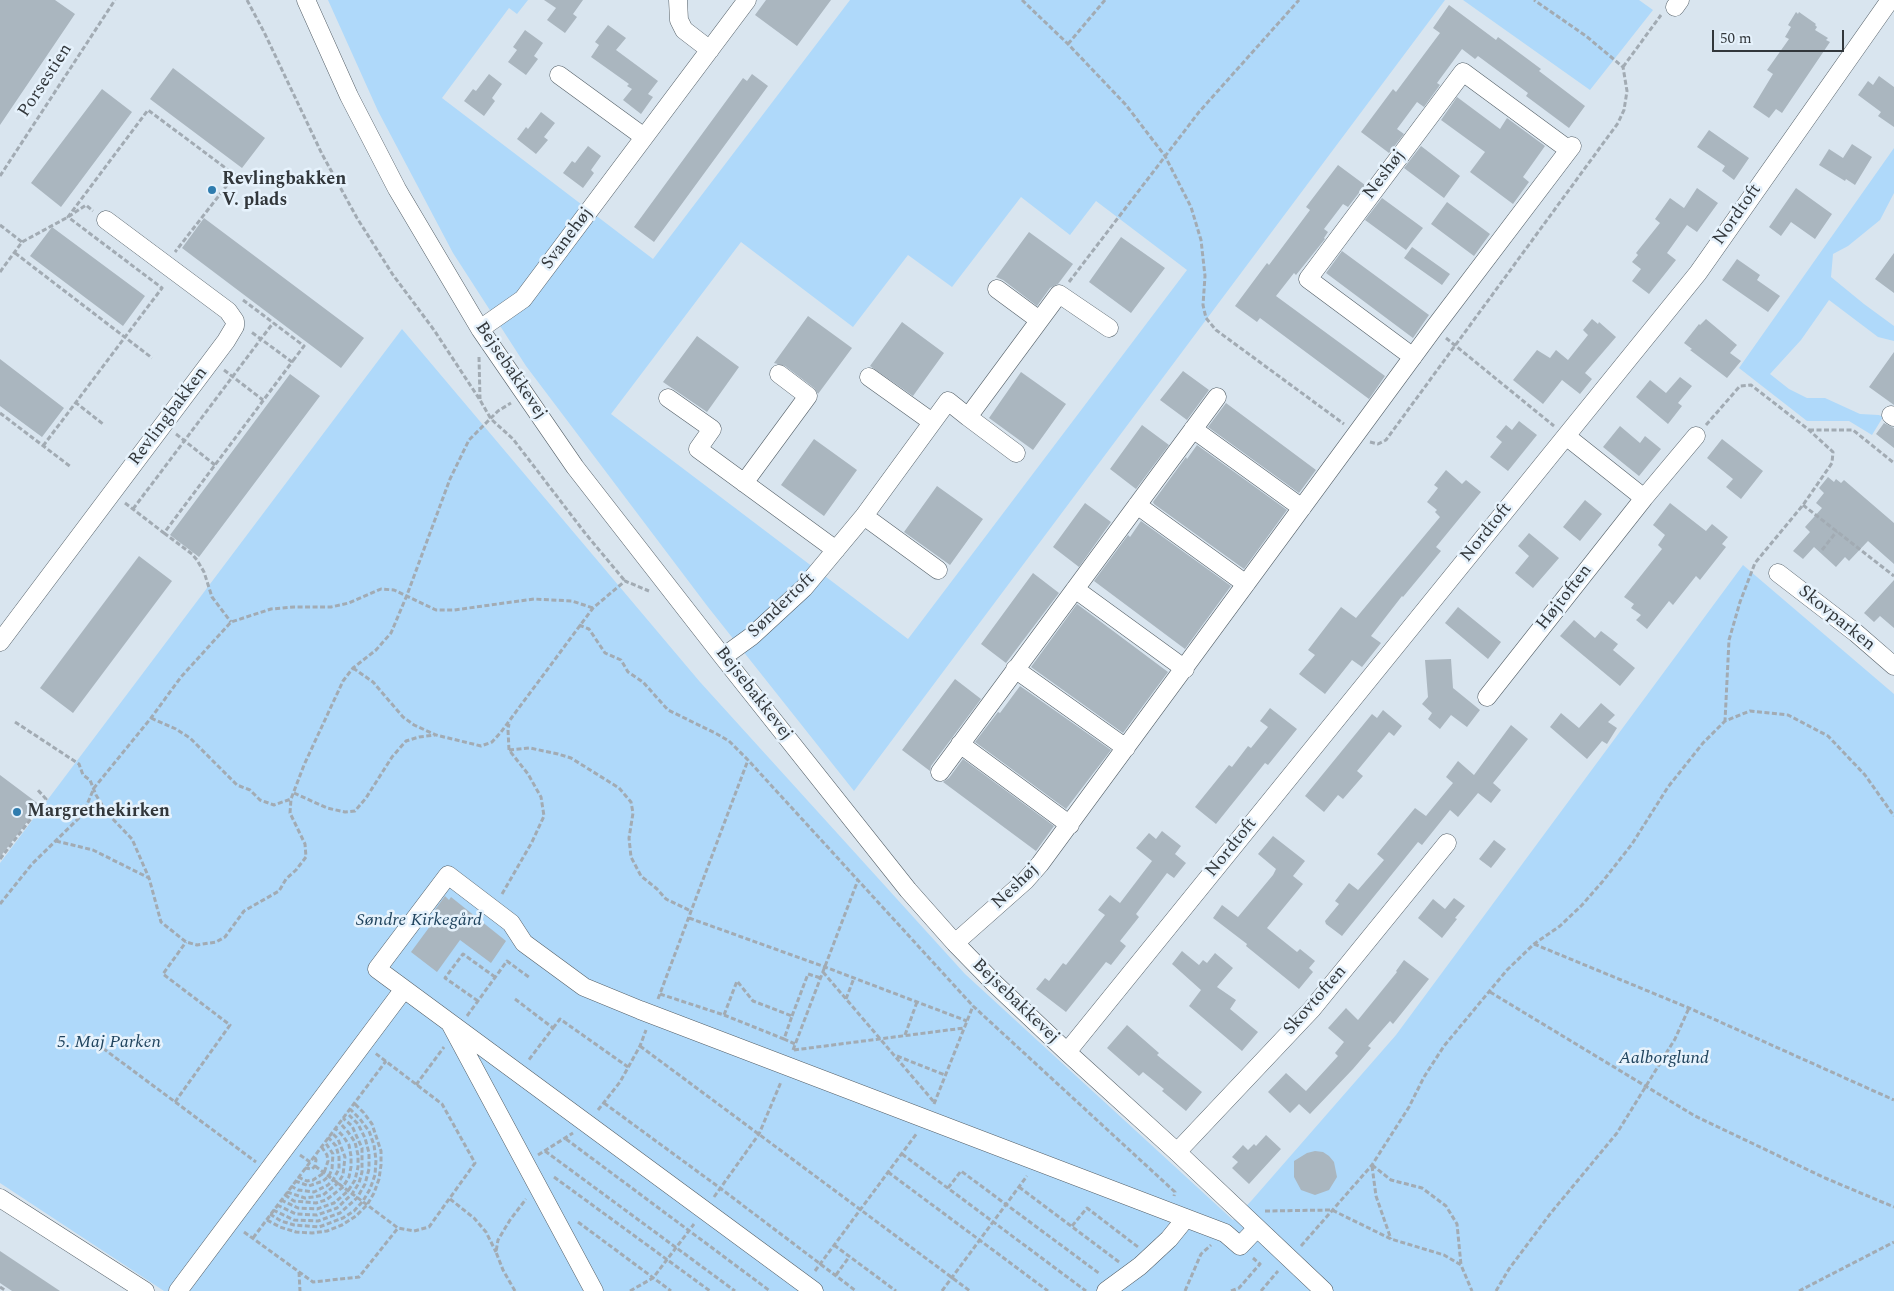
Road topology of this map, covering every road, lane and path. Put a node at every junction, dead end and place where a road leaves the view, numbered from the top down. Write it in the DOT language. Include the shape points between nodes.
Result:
graph roads {
  1 [pos="115,0"];
  2 [pos="247,0"];
  3 [pos="306,0"];
  4 [pos="678,0"];
  5 [pos="748,0"];
  6 [pos="1022,0"];
  7 [pos="1105,0"];
  8 [pos="1299,0"];
  9 [pos="1890,0"];
  10 [pos="1677,4"];
  11 [pos="1068,44"];
  12 [pos="710,50"];
  13 [pos="1623,66"];
  14 [pos="559,75"];
  15 [pos="644,137"];
  16 [pos="1165,156"];
  17 [pos="0,176"];
  18 [pos="106,220"];
  19 [pos="0,225"];
  20 [pos="22,242"];
  21 [pos="14,253"];
  22 [pos="0,272"];
  23 [pos="997,289"];
  24 [pos="236,294"];
  25 [pos="1059,294"];
  26 [pos="1040,320"];
  27 [pos="235,322"];
  28 [pos="273,323"];
  29 [pos="1109,328"];
  30 [pos="480,329"];
  31 [pos="261,339"];
  32 [pos="480,354"];
  33 [pos="1413,357"];
  34 [pos="152,358"];
  35 [pos="292,362"];
  36 [pos="780,374"];
  37 [pos="233,376"];
  38 [pos="869,377"];
  39 [pos="1217,397"];
  40 [pos="668,398"];
  41 [pos="263,400"];
  42 [pos="480,400"];
  43 [pos="75,402"];
  44 [pos="513,402"];
  45 [pos="0,413"];
  46 [pos="968,417"];
  47 [pos="491,419"];
  48 [pos="932,422"];
  49 [pos="103,424"];
  50 [pos="1194,429"];
  51 [pos="1809,430"];
  52 [pos="1357,433"];
  53 [pos="1566,436"];
  54 [pos="1696,436"];
  55 [pos="184,441"];
  56 [pos="1016,453"];
  57 [pos="1894,463"];
  58 [pos="215,464"];
  59 [pos="71,467"];
  60 [pos="744,483"];
  61 [pos="112,494"];
  62 [pos="1644,498"];
  63 [pos="1137,505"];
  64 [pos="1802,505"];
  65 [pos="1302,508"];
  66 [pos="133,509"];
  67 [pos="864,516"];
  68 [pos="1837,531"];
  69 [pos="164,532"];
  70 [pos="836,550"];
  71 [pos="1822,550"];
  72 [pos="938,570"];
  73 [pos="1778,573"];
  74 [pos="1894,576"];
  75 [pos="625,581"];
  76 [pos="1246,584"];
  77 [pos="1075,589"];
  78 [pos="653,592"];
  79 [pos="407,595"];
  80 [pos="593,608"];
  81 [pos="231,622"];
  82 [pos="579,626"];
  83 [pos="0,642"];
  84 [pos="723,657"];
  85 [pos="1894,666"];
  86 [pos="353,668"];
  87 [pos="1015,669"];
  88 [pos="1185,669"];
  89 [pos="1487,697"];
  90 [pos="151,718"];
  91 [pos="510,721"];
  92 [pos="1726,721"];
  93 [pos="15,722"];
  94 [pos="436,735"];
  95 [pos="960,744"];
  96 [pos="1126,748"];
  97 [pos="509,750"];
  98 [pos="748,760"];
  99 [pos="940,772"];
  100 [pos="94,788"];
  101 [pos="37,789"];
  102 [pos="294,793"];
  103 [pos="291,799"];
  104 [pos="1894,816"];
  105 [pos="1070,825"];
  106 [pos="56,840"];
  107 [pos="1447,843"];
  108 [pos="0,859"];
  109 [pos="149,878"];
  110 [pos="858,880"];
  111 [pos="0,904"];
  112 [pos="494,910"];
  113 [pos="691,911"];
  114 [pos="688,918"];
  115 [pos="186,942"];
  116 [pos="956,943"];
  117 [pos="1534,944"];
  118 [pos="825,967"];
  119 [pos="823,972"];
  120 [pos="495,977"];
  121 [pos="530,978"];
  122 [pos="821,978"];
  123 [pos="854,978"];
  124 [pos="404,988"];
  125 [pos="1490,992"];
  126 [pos="846,999"];
  127 [pos="514,1000"];
  128 [pos="478,1001"];
  129 [pos="917,1002"];
  130 [pos="973,1006"];
  131 [pos="1689,1008"];
  132 [pos="652,1015"];
  133 [pos="724,1015"];
  134 [pos="792,1016"];
  135 [pos="967,1021"];
  136 [pos="553,1028"];
  137 [pos="964,1028"];
  138 [pos="455,1031"];
  139 [pos="85,1035"];
  140 [pos="905,1035"];
  141 [pos="880,1038"];
  142 [pos="784,1039"];
  143 [pos="363,1044"];
  144 [pos="640,1046"];
  145 [pos="1067,1052"];
  146 [pos="895,1056"];
  147 [pos="790,1058"];
  148 [pos="386,1061"];
  149 [pos="628,1067"];
  150 [pos="518,1073"];
  151 [pos="946,1075"];
  152 [pos="416,1085"];
  153 [pos="1646,1088"];
  154 [pos="1894,1100"];
  155 [pos="175,1102"];
  156 [pos="934,1102"];
  157 [pos="354,1103"];
  158 [pos="604,1103"];
  159 [pos="350,1109"];
  160 [pos="347,1113"];
  161 [pos="343,1118"];
  162 [pos="927,1120"];
  163 [pos="339,1122"];
  164 [pos="586,1123"];
  165 [pos="335,1128"];
  166 [pos="332,1133"];
  167 [pos="759,1134"];
  168 [pos="328,1137"];
  169 [pos="566,1139"];
  170 [pos="325,1142"];
  171 [pos="321,1146"];
  172 [pos="545,1151"];
  173 [pos="1176,1152"];
  174 [pos="541,1153"];
  175 [pos="902,1154"];
  176 [pos="302,1156"];
  177 [pos="314,1156"];
  178 [pos="545,1161"];
  179 [pos="310,1162"];
  180 [pos="525,1162"];
  181 [pos="1038,1162"];
  182 [pos="1372,1165"];
  183 [pos="316,1166"];
  184 [pos="305,1168"];
  185 [pos="549,1169"];
  186 [pos="268,1172"];
  187 [pos="888,1172"];
  188 [pos="324,1173"];
  189 [pos="329,1176"];
  190 [pos="298,1177"];
  191 [pos="554,1177"];
  192 [pos="334,1180"];
  193 [pos="295,1181"];
  194 [pos="338,1183"];
  195 [pos="537,1185"];
  196 [pos="558,1185"];
  197 [pos="291,1186"];
  198 [pos="343,1187"];
  199 [pos="1019,1187"];
  200 [pos="720,1188"];
  201 [pos="948,1188"];
  202 [pos="348,1191"];
  203 [pos="286,1193"];
  204 [pos="352,1194"];
  205 [pos="0,1198"];
  206 [pos="358,1198"];
  207 [pos="450,1199"];
  208 [pos="281,1200"];
  209 [pos="362,1202"];
  210 [pos="1007,1204"];
  211 [pos="367,1205"];
  212 [pos="277,1206"];
  213 [pos="1894,1207"];
  214 [pos="273,1210"];
  215 [pos="704,1210"];
  216 [pos="861,1210"];
  217 [pos="1332,1210"];
  218 [pos="1169,1211"];
  219 [pos="270,1214"];
  220 [pos="1243,1214"];
  221 [pos="574,1215"];
  222 [pos="1186,1218"];
  223 [pos="267,1220"];
  224 [pos="994,1222"];
  225 [pos="1072,1226"];
  226 [pos="398,1228"];
  227 [pos="1257,1228"];
  228 [pos="689,1230"];
  229 [pos="245,1233"];
  230 [pos="1225,1233"];
  231 [pos="253,1238"];
  232 [pos="1391,1239"];
  233 [pos="980,1240"];
  234 [pos="1894,1242"];
  235 [pos="834,1246"];
  236 [pos="1240,1246"];
  237 [pos="676,1247"];
  238 [pos="496,1252"];
  239 [pos="1151,1256"];
  240 [pos="849,1257"];
  241 [pos="1290,1258"];
  242 [pos="667,1259"];
  243 [pos="820,1263"];
  244 [pos="1461,1266"];
  245 [pos="298,1272"];
  246 [pos="1132,1272"];
  247 [pos="836,1275"];
  248 [pos="653,1278"];
  249 [pos="952,1278"];
  250 [pos="0,1287"];
  251 [pos="809,1288"];
  252 [pos="1110,1288"];
  253 [pos="1239,1288"];
  254 [pos="6,1291"];
  255 [pos="145,1291"];
  256 [pos="178,1291"];
  257 [pos="300,1291"];
  258 [pos="515,1291"];
  259 [pos="594,1291"];
  260 [pos="630,1291"];
  261 [pos="670,1291"];
  262 [pos="710,1291"];
  263 [pos="735,1291"];
  264 [pos="770,1291"];
  265 [pos="856,1291"];
  266 [pos="896,1291"];
  267 [pos="942,1291"];
  268 [pos="970,1291"];
  269 [pos="1048,1291"];
  270 [pos="1086,1291"];
  271 [pos="1185,1291"];
  272 [pos="1232,1291"];
  273 [pos="1243,1291"];
  274 [pos="1261,1291"];
  275 [pos="1324,1291"];
  276 [pos="1472,1291"];
  277 [pos="1496,1291"];
  278 [pos="1799,1291"];
  1 -- 17 [label="path, Porsestien"];
  2 -- 42 [label="path" via="357,218"];
  3 -- 30 [label="street, Bejsebakkevej" via="349,96 393,181"];
  4 -- 12 [label="street" via="684,30"];
  5 -- 12 [label="street, Svanehøj"];
  6 -- 11 [label="path"];
  7 -- 11 [label="path"];
  8 -- 16 [label="path" via="1224,82"];
  9 -- 53 [label="street, Nordtoft" via="1698,273"];
  10 -- 13 [label="path" via="1666,9"];
  11 -- 16 [label="path" via="1126,105"];
  12 -- 15 [label="street, Svanehøj"];
  14 -- 15 [label="street"];
  15 -- 30 [label="street, Svanehøj" via="523,299"];
  16 -- 25 [label="path"];
  16 -- 52 [label="path" via="1192,207 1201,240 1206,318 1216,330"];
  18 -- 20 [label="path" via="86,205"];
  18 -- 27 [label="street" via="228,311"];
  19 -- 20 [label="path"];
  20 -- 21 [label="path"];
  21 -- 22 [label="path"];
  21 -- 34 [label="path"];
  23 -- 26 [label="street"];
  24 -- 28 [label="path"];
  25 -- 26 [label="street"];
  25 -- 29 [label="street"];
  26 -- 46 [label="street"];
  27 -- 31 [label="path"];
  27 -- 61 [label="street, Revlingbakken" via="226,341"];
  28 -- 31 [label="path"];
  28 -- 35 [label="path" via="304,346"];
  30 -- 84 [label="street, Bejsebakkevej" via="575,466"];
  31 -- 35 [label="path"];
  31 -- 37 [label="path"];
  32 -- 42 [label="path"];
  33 -- 33 [label="street, Neshøj" via="1571,148 1463,72 1308,279"];
  33 -- 52 [label="street, Neshøj"];
  35 -- 41 [label="path"];
  36 -- 60 [label="street" via="808,396"];
  37 -- 41 [label="path"];
  37 -- 55 [label="path"];
  38 -- 48 [label="street"];
  39 -- 50 [label="street"];
  40 -- 60 [label="street" via="712,429 698,448"];
  41 -- 58 [label="path"];
  42 -- 47 [label="path"];
  43 -- 49 [label="path"];
  44 -- 47 [label="path"];
  45 -- 59 [label="path"];
  46 -- 48 [label="street, Søndertoft" via="948,401"];
  46 -- 56 [label="street, Søndertoft"];
  47 -- 75 [label="path" via="513,439"];
  47 -- 79 [label="path" via="462,452"];
  48 -- 67 [label="street, Søndertoft"];
  50 -- 63 [label="street"];
  50 -- 65 [label="street"];
  51 -- 54 [label="path" via="1751,385 1740,386"];
  51 -- 57 [label="path" via="1853,430"];
  51 -- 64 [label="path" via="1833,452 1832,463"];
  52 -- 53 [label="path" via="1378,444 1386,440 1455,345"];
  52 -- 65 [label="street, Neshøj"];
  53 -- 62 [label="street"];
  53 -- 145 [label="street, Nordtoft"];
  54 -- 62 [label="street, Højtoften"];
  55 -- 58 [label="path"];
  55 -- 66 [label="path"];
  58 -- 69 [label="path"];
  60 -- 70 [label="street"];
  61 -- 66 [label="path"];
  61 -- 83 [label="street, Revlingbakken"];
  62 -- 89 [label="street, Højtoften"];
  63 -- 76 [label="street"];
  63 -- 77 [label="street"];
  64 -- 68 [label="path"];
  64 -- 92 [label="path" via="1754,564 1740,602 1729,640"];
  65 -- 76 [label="street, Neshøj"];
  66 -- 69 [label="path"];
  67 -- 70 [label="street, Søndertoft"];
  67 -- 72 [label="street"];
  68 -- 71 [label="path"];
  68 -- 74 [label="path"];
  69 -- 81 [label="path" via="197,560 212,597"];
  70 -- 84 [label="street, Søndertoft" via="779,613"];
  73 -- 85 [label="street, Skovparken"];
  75 -- 78 [label="path"];
  75 -- 80 [label="path"];
  76 -- 88 [label="street, Neshøj"];
  77 -- 87 [label="street"];
  77 -- 88 [label="street"];
  79 -- 80 [label="path" via="436,610 534,599 572,601"];
  79 -- 81 [label="path" via="380,589 331,607 271,610"];
  79 -- 86 [label="path" via="391,633"];
  80 -- 82 [label="path"];
  81 -- 90 [label="path" via="180,677"];
  82 -- 91 [label="path"];
  82 -- 98 [label="path" via="589,629 605,653 621,660 628,672 643,682 668,710 722,737"];
  84 -- 116 [label="street, Bejsebakkevej" via="908,890"];
  86 -- 94 [label="path" via="373,682 403,717"];
  86 -- 102 [label="path" via="332,702"];
  87 -- 95 [label="street"];
  87 -- 96 [label="street"];
  88 -- 96 [label="street, Neshøj"];
  90 -- 100 [label="path"];
  90 -- 103 [label="path" via="190,738 237,785 250,790 260,800 274,805"];
  91 -- 94 [label="path" via="492,742 482,746"];
  91 -- 97 [label="path"];
  92 -- 104 [label="path" via="1750,711 1788,715 1828,736 1865,775"];
  92 -- 117 [label="path" via="1703,743 1668,787 1604,881 1560,926"];
  93 -- 100 [label="path" via="79,764"];
  94 -- 102 [label="path" via="406,741 355,811 327,808"];
  95 -- 99 [label="street"];
  95 -- 105 [label="street"];
  96 -- 105 [label="street, Neshøj"];
  97 -- 112 [label="path" via="541,797 544,816"];
  97 -- 113 [label="path" via="530,748 570,758 619,788 631,802 631,857 641,876 666,899"];
  98 -- 110 [label="path"];
  98 -- 113 [label="path"];
  100 -- 106 [label="path" via="83,814"];
  100 -- 109 [label="path" via="107,813 132,839"];
  101 -- 108 [label="path" via="46,799"];
  102 -- 103 [label="path"];
  103 -- 115 [label="path" via="290,813 305,844 306,857 286,878 279,891 244,911 225,937 197,946"];
  105 -- 116 [label="street, Neshøj" via="1025,881"];
  106 -- 109 [label="path" via="93,850"];
  106 -- 111 [label="path"];
  107 -- 173 [label="street, Skovtoften" via="1312,1009"];
  109 -- 115 [label="path" via="161,922"];
  110 -- 118 [label="path"];
  110 -- 130 [label="path"];
  112 -- 124 [label="street" via="448,875 377,969"];
  112 -- 132 [label="street" via="511,923 524,944 584,987"];
  113 -- 114 [label="path"];
  114 -- 118 [label="path"];
  114 -- 133 [label="path" via="660,994"];
  115 -- 155 [label="path" via="163,974 230,1024"];
  116 -- 145 [label="street, Bejsebakkevej"];
  117 -- 125 [label="path"];
  117 -- 131 [label="path"];
  118 -- 119 [label="path"];
  118 -- 123 [label="path"];
  119 -- 122 [label="path"];
  119 -- 126 [label="path"];
  120 -- 121 [label="path" via="507,961"];
  120 -- 128 [label="path"];
  120 -- 128 [label="path" via="463,954 446,978"];
  122 -- 134 [label="path" via="808,974"];
  122 -- 142 [label="path" via="796,1044"];
  123 -- 126 [label="path"];
  123 -- 129 [label="path"];
  124 -- 138 [label="street"];
  124 -- 143 [label="street"];
  125 -- 153 [label="path"];
  125 -- 182 [label="path" via="1444,1046"];
  126 -- 141 [label="path"];
  127 -- 136 [label="path"];
  128 -- 138 [label="path"];
  129 -- 135 [label="path"];
  129 -- 140 [label="path"];
  130 -- 135 [label="path"];
  130 -- 218 [label="path" via="1175,1192"];
  131 -- 153 [label="path"];
  131 -- 154 [label="path"];
  132 -- 144 [label="path"];
  132 -- 147 [label="street"];
  133 -- 134 [label="path" via="738,981 753,1000"];
  133 -- 142 [label="path"];
  134 -- 142 [label="path"];
  135 -- 137 [label="path"];
  136 -- 149 [label="path" via="560,1019"];
  136 -- 150 [label="path"];
  137 -- 140 [label="path"];
  137 -- 151 [label="path"];
  138 -- 150 [label="street"];
  138 -- 152 [label="path"];
  138 -- 180 [label="street"];
  139 -- 155 [label="path"];
  140 -- 141 [label="path"];
  141 -- 146 [label="path"];
  141 -- 147 [label="path"];
  143 -- 148 [label="path"];
  143 -- 186 [label="street"];
  144 -- 149 [label="path"];
  144 -- 167 [label="path"];
  145 -- 173 [label="street, Bejsebakkevej"];
  146 -- 151 [label="path"];
  146 -- 156 [label="path"];
  147 -- 162 [label="street"];
  147 -- 167 [label="path"];
  148 -- 152 [label="path"];
  148 -- 157 [label="path"];
  149 -- 158 [label="path"];
  150 -- 164 [label="street"];
  151 -- 156 [label="path"];
  152 -- 207 [label="path" via="442,1104 476,1163"];
  153 -- 213 [label="path" via="1694,1116"];
  153 -- 277 [label="path" via="1617,1133 1550,1214"];
  155 -- 186 [label="path"];
  156 -- 162 [label="path"];
  157 -- 159 [label="path"];
  157 -- 211 [label="path" via="372,1124 381,1151 379,1179"];
  158 -- 164 [label="path"];
  158 -- 200 [label="path"];
  159 -- 160 [label="path"];
  159 -- 209 [label="path" via="369,1131 376,1160 375,1174"];
  160 -- 161 [label="path"];
  160 -- 206 [label="path" via="358,1124 369,1153 369,1169"];
  161 -- 163 [label="path"];
  161 -- 204 [label="path" via="358,1136 363,1154 359,1183"];
  162 -- 175 [label="path"];
  162 -- 181 [label="street"];
  163 -- 165 [label="path"];
  163 -- 202 [label="path" via="355,1142 358,1155 355,1180"];
  164 -- 169 [label="path"];
  164 -- 215 [label="street"];
  165 -- 166 [label="path"];
  165 -- 198 [label="path" via="349,1145 351,1156 352,1167"];
  166 -- 168 [label="path"];
  166 -- 194 [label="path" via="345,1157"];
  167 -- 200 [label="path"];
  167 -- 216 [label="path"];
  168 -- 170 [label="path"];
  168 -- 192 [label="path" via="336,1146 339,1157 339,1169"];
  169 -- 172 [label="path"];
  169 -- 228 [label="path"];
  170 -- 171 [label="path"];
  170 -- 189 [label="path" via="333,1154"];
  171 -- 177 [label="path"];
  171 -- 188 [label="path" via="327,1155"];
  172 -- 174 [label="path"];
  172 -- 237 [label="path"];
  173 -- 220 [label="street, Bejsebakkevej"];
  174 -- 178 [label="path"];
  174 -- 180 [label="path"];
  175 -- 187 [label="path"];
  175 -- 201 [label="path"];
  176 -- 179 [label="path"];
  177 -- 179 [label="path"];
  177 -- 183 [label="path"];
  179 -- 184 [label="path"];
  180 -- 195 [label="street"];
  181 -- 199 [label="path"];
  181 -- 218 [label="street"];
  182 -- 217 [label="path"];
  182 -- 232 [label="path" via="1376,1196"];
  182 -- 244 [label="path" via="1391,1180 1422,1188 1446,1206 1458,1224"];
  183 -- 184 [label="path"];
  183 -- 188 [label="path"];
  184 -- 190 [label="path"];
  185 -- 191 [label="path"];
  186 -- 256 [label="street"];
  187 -- 216 [label="path"];
  187 -- 233 [label="path"];
  188 -- 189 [label="path"];
  188 -- 190 [label="path" via="313,1180"];
  189 -- 192 [label="path"];
  189 -- 193 [label="path" via="309,1186"];
  190 -- 193 [label="path"];
  191 -- 196 [label="path"];
  191 -- 242 [label="path"];
  192 -- 194 [label="path"];
  192 -- 197 [label="path" via="314,1192"];
  193 -- 197 [label="path"];
  194 -- 198 [label="path"];
  194 -- 203 [label="path" via="324,1195 314,1197"];
  195 -- 238 [label="path" via="510,1220 498,1240"];
  195 -- 259 [label="street"];
  197 -- 203 [label="path"];
  198 -- 202 [label="path"];
  198 -- 203 [label="path" via="326,1200 316,1203 294,1200"];
  199 -- 210 [label="path"];
  199 -- 225 [label="path"];
  200 -- 215 [label="path"];
  200 -- 243 [label="path"];
  201 -- 210 [label="path" via="961,1171"];
  201 -- 224 [label="path"];
  202 -- 204 [label="path"];
  202 -- 208 [label="path" via="334,1203 317,1209 298,1208"];
  203 -- 208 [label="path"];
  204 -- 206 [label="path"];
  204 -- 212 [label="path" via="337,1208 317,1215 296,1214"];
  205 -- 255 [label="street"];
  206 -- 209 [label="path"];
  206 -- 214 [label="path" via="340,1213 318,1221 294,1220"];
  207 -- 226 [label="path" via="430,1227 414,1231"];
  207 -- 238 [label="path" via="474,1218"];
  208 -- 212 [label="path"];
  209 -- 211 [label="path"];
  209 -- 219 [label="path" via="343,1218 319,1227 294,1225"];
  210 -- 224 [label="path"];
  210 -- 252 [label="path"];
  211 -- 223 [label="path" via="356,1216 327,1231 296,1232"];
  211 -- 226 [label="path"];
  212 -- 214 [label="path"];
  214 -- 219 [label="path"];
  215 -- 228 [label="path"];
  215 -- 251 [label="street"];
  216 -- 235 [label="path"];
  216 -- 249 [label="path"];
  217 -- 220 [label="path"];
  217 -- 232 [label="path"];
  217 -- 241 [label="path"];
  218 -- 222 [label="street"];
  219 -- 223 [label="path"];
  220 -- 227 [label="street, Bejsebakkevej"];
  221 -- 248 [label="path" via="579,1223"];
  222 -- 230 [label="street"];
  222 -- 239 [label="street"];
  223 -- 231 [label="path"];
  224 -- 233 [label="path"];
  224 -- 270 [label="path"];
  225 -- 239 [label="path" via="1087,1208"];
  225 -- 246 [label="path"];
  226 -- 245 [label="path" via="358,1277 313,1282"];
  227 -- 236 [label="street"];
  227 -- 241 [label="street, Bejsebakkevej"];
  228 -- 237 [label="path"];
  228 -- 264 [label="path"];
  229 -- 231 [label="path"];
  230 -- 236 [label="street"];
  230 -- 271 [label="path" via="1201,1254"];
  231 -- 245 [label="path"];
  232 -- 244 [label="path" via="1444,1255"];
  233 -- 249 [label="path"];
  233 -- 269 [label="path"];
  234 -- 278 [label="path"];
  235 -- 240 [label="path"];
  235 -- 243 [label="path"];
  236 -- 253 [label="path" via="1260,1264"];
  237 -- 242 [label="path"];
  237 -- 263 [label="path"];
  238 -- 258 [label="path"];
  239 -- 246 [label="street"];
  240 -- 247 [label="path"];
  240 -- 266 [label="path"];
  241 -- 274 [label="path"];
  241 -- 275 [label="street, Bejsebakkevej"];
  242 -- 248 [label="path"];
  242 -- 262 [label="path"];
  243 -- 247 [label="path"];
  243 -- 251 [label="path"];
  244 -- 276 [label="path"];
  245 -- 257 [label="path"];
  246 -- 252 [label="street"];
  247 -- 265 [label="path"];
  248 -- 260 [label="path"];
  248 -- 261 [label="path"];
  249 -- 267 [label="path"];
  249 -- 268 [label="path"];
  250 -- 254 [label="path"];
  253 -- 272 [label="path"];
  253 -- 273 [label="path"];
}
